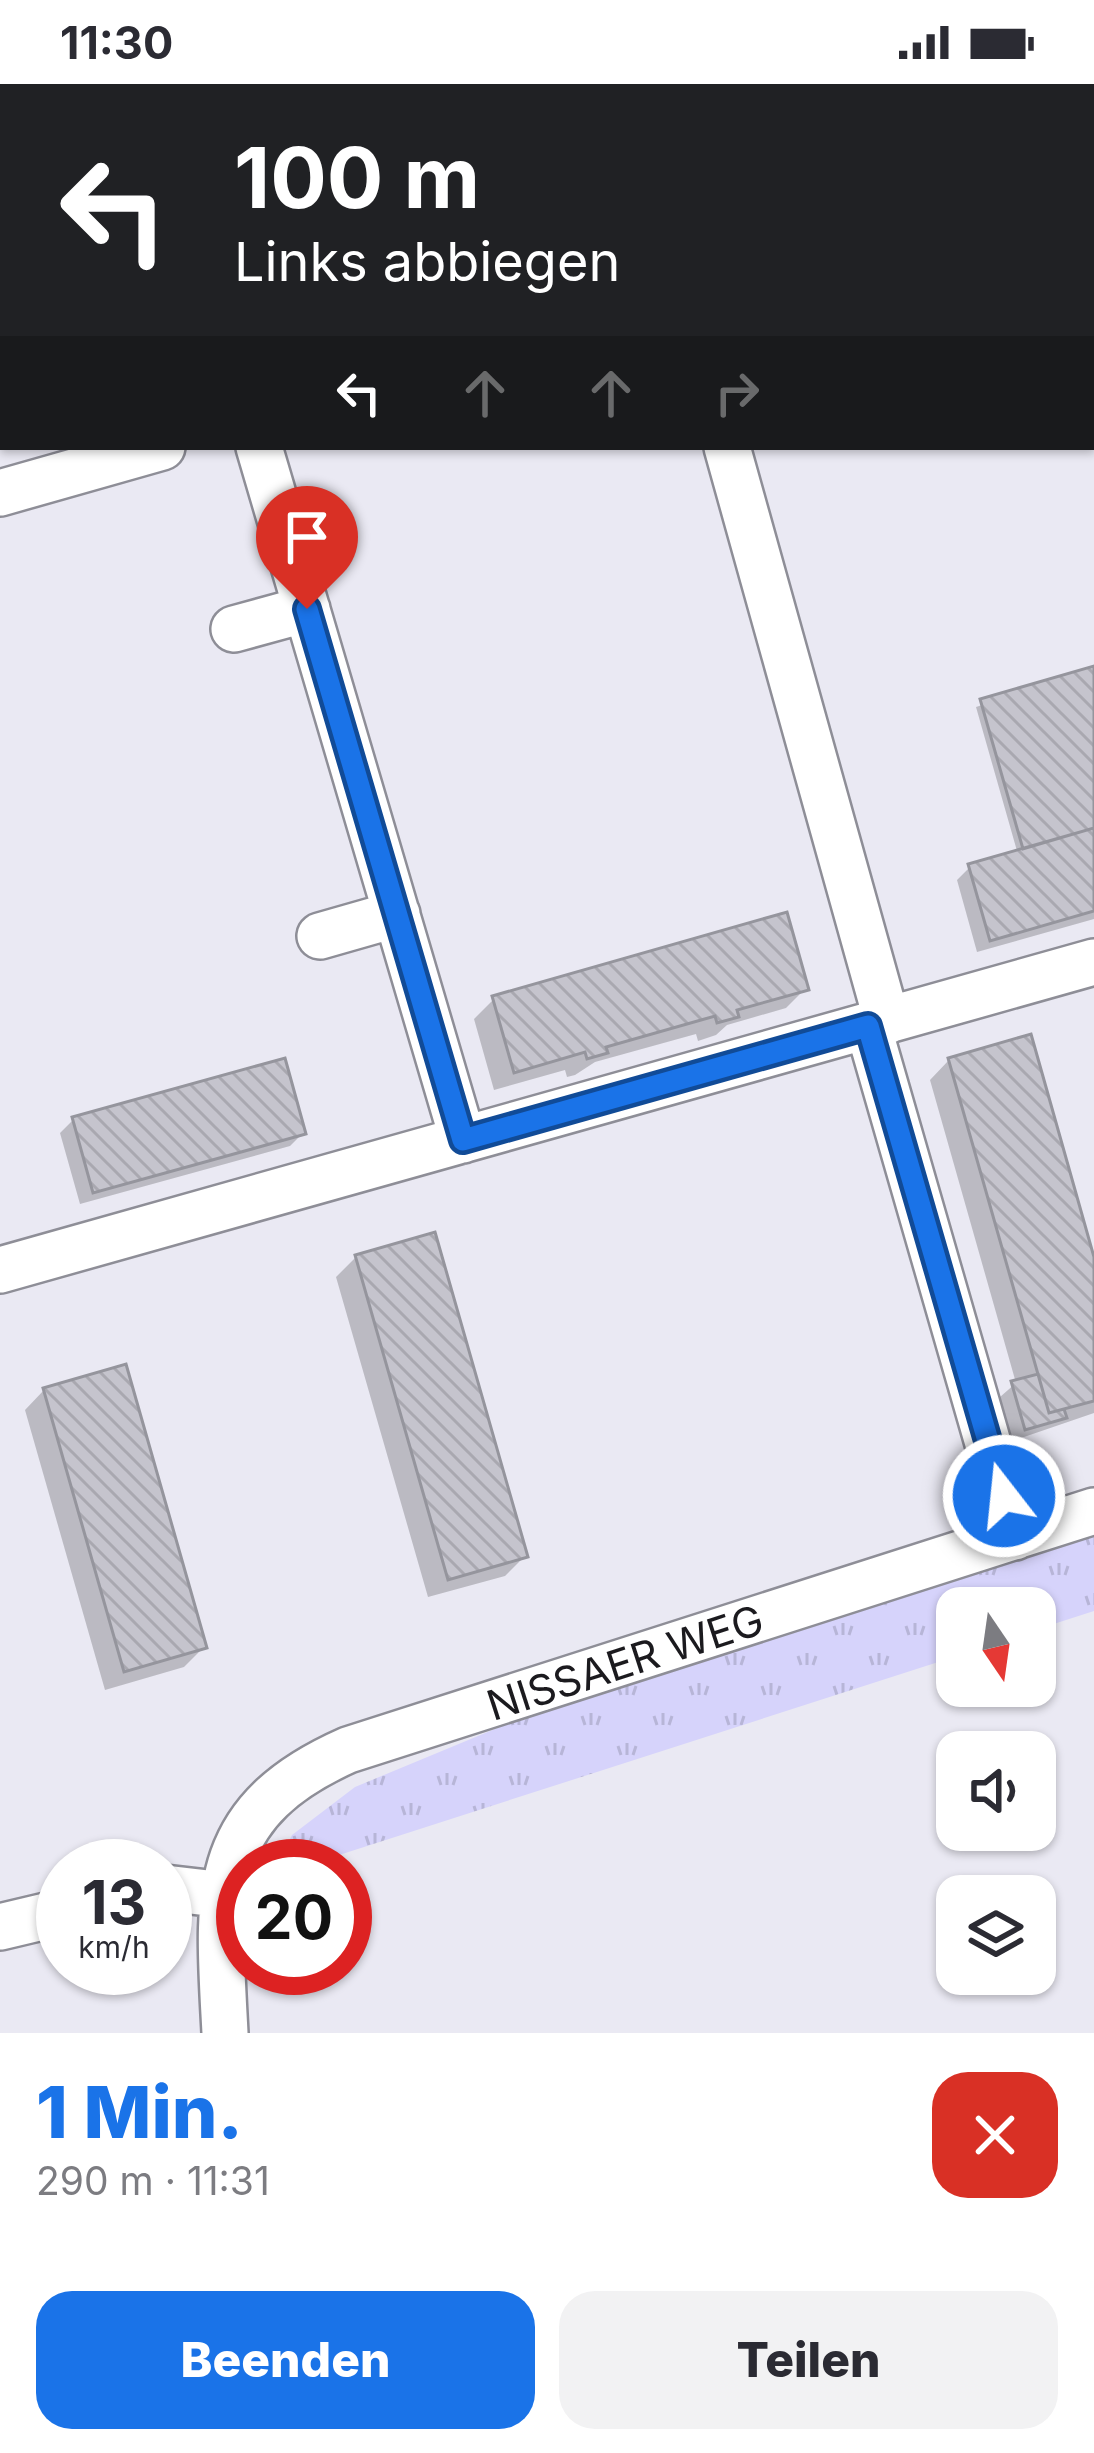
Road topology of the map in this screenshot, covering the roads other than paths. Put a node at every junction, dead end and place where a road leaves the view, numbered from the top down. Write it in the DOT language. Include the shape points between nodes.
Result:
graph roads {
  1 [pos="151,450"];
  2 [pos="260,450"];
  3 [pos="729,450"];
  4 [pos="0,493"];
  5 [pos="307,609"];
  6 [pos="235,629"];
  7 [pos="397,914"];
  8 [pos="320,936"];
  9 [pos="1094,962"];
  10 [pos="877,1023"];
  11 [pos="463,1140"];
  12 [pos="0,1270"];
  13 [pos="1094,1511"];
  14 [pos="1015,1537"];
  15 [pos="239,1839"];
  16 [pos="36,1918"];
  17 [pos="0,1927"];
  18 [pos="223,1995"];
  19 [pos="225,2033"];
  1 -- 4 [label="street"];
  2 -- 5 [label="street"];
  3 -- 10 [label="street"];
  5 -- 6 [label="street"];
  5 -- 7 [label="street"];
  7 -- 8 [label="street"];
  7 -- 11 [label="street"];
  9 -- 10 [label="street"];
  10 -- 11 [label="street"];
  10 -- 14 [label="street"];
  11 -- 12 [label="street"];
  13 -- 14 [label="street, NISSAER WEG"];
  14 -- 15 [label="street, NISSAER WEG" via="348,1750 304,1769 266,1799"];
  16 -- 17 [label="street"];
  18 -- 19 [label="street, NISSAER WEG"];
}
